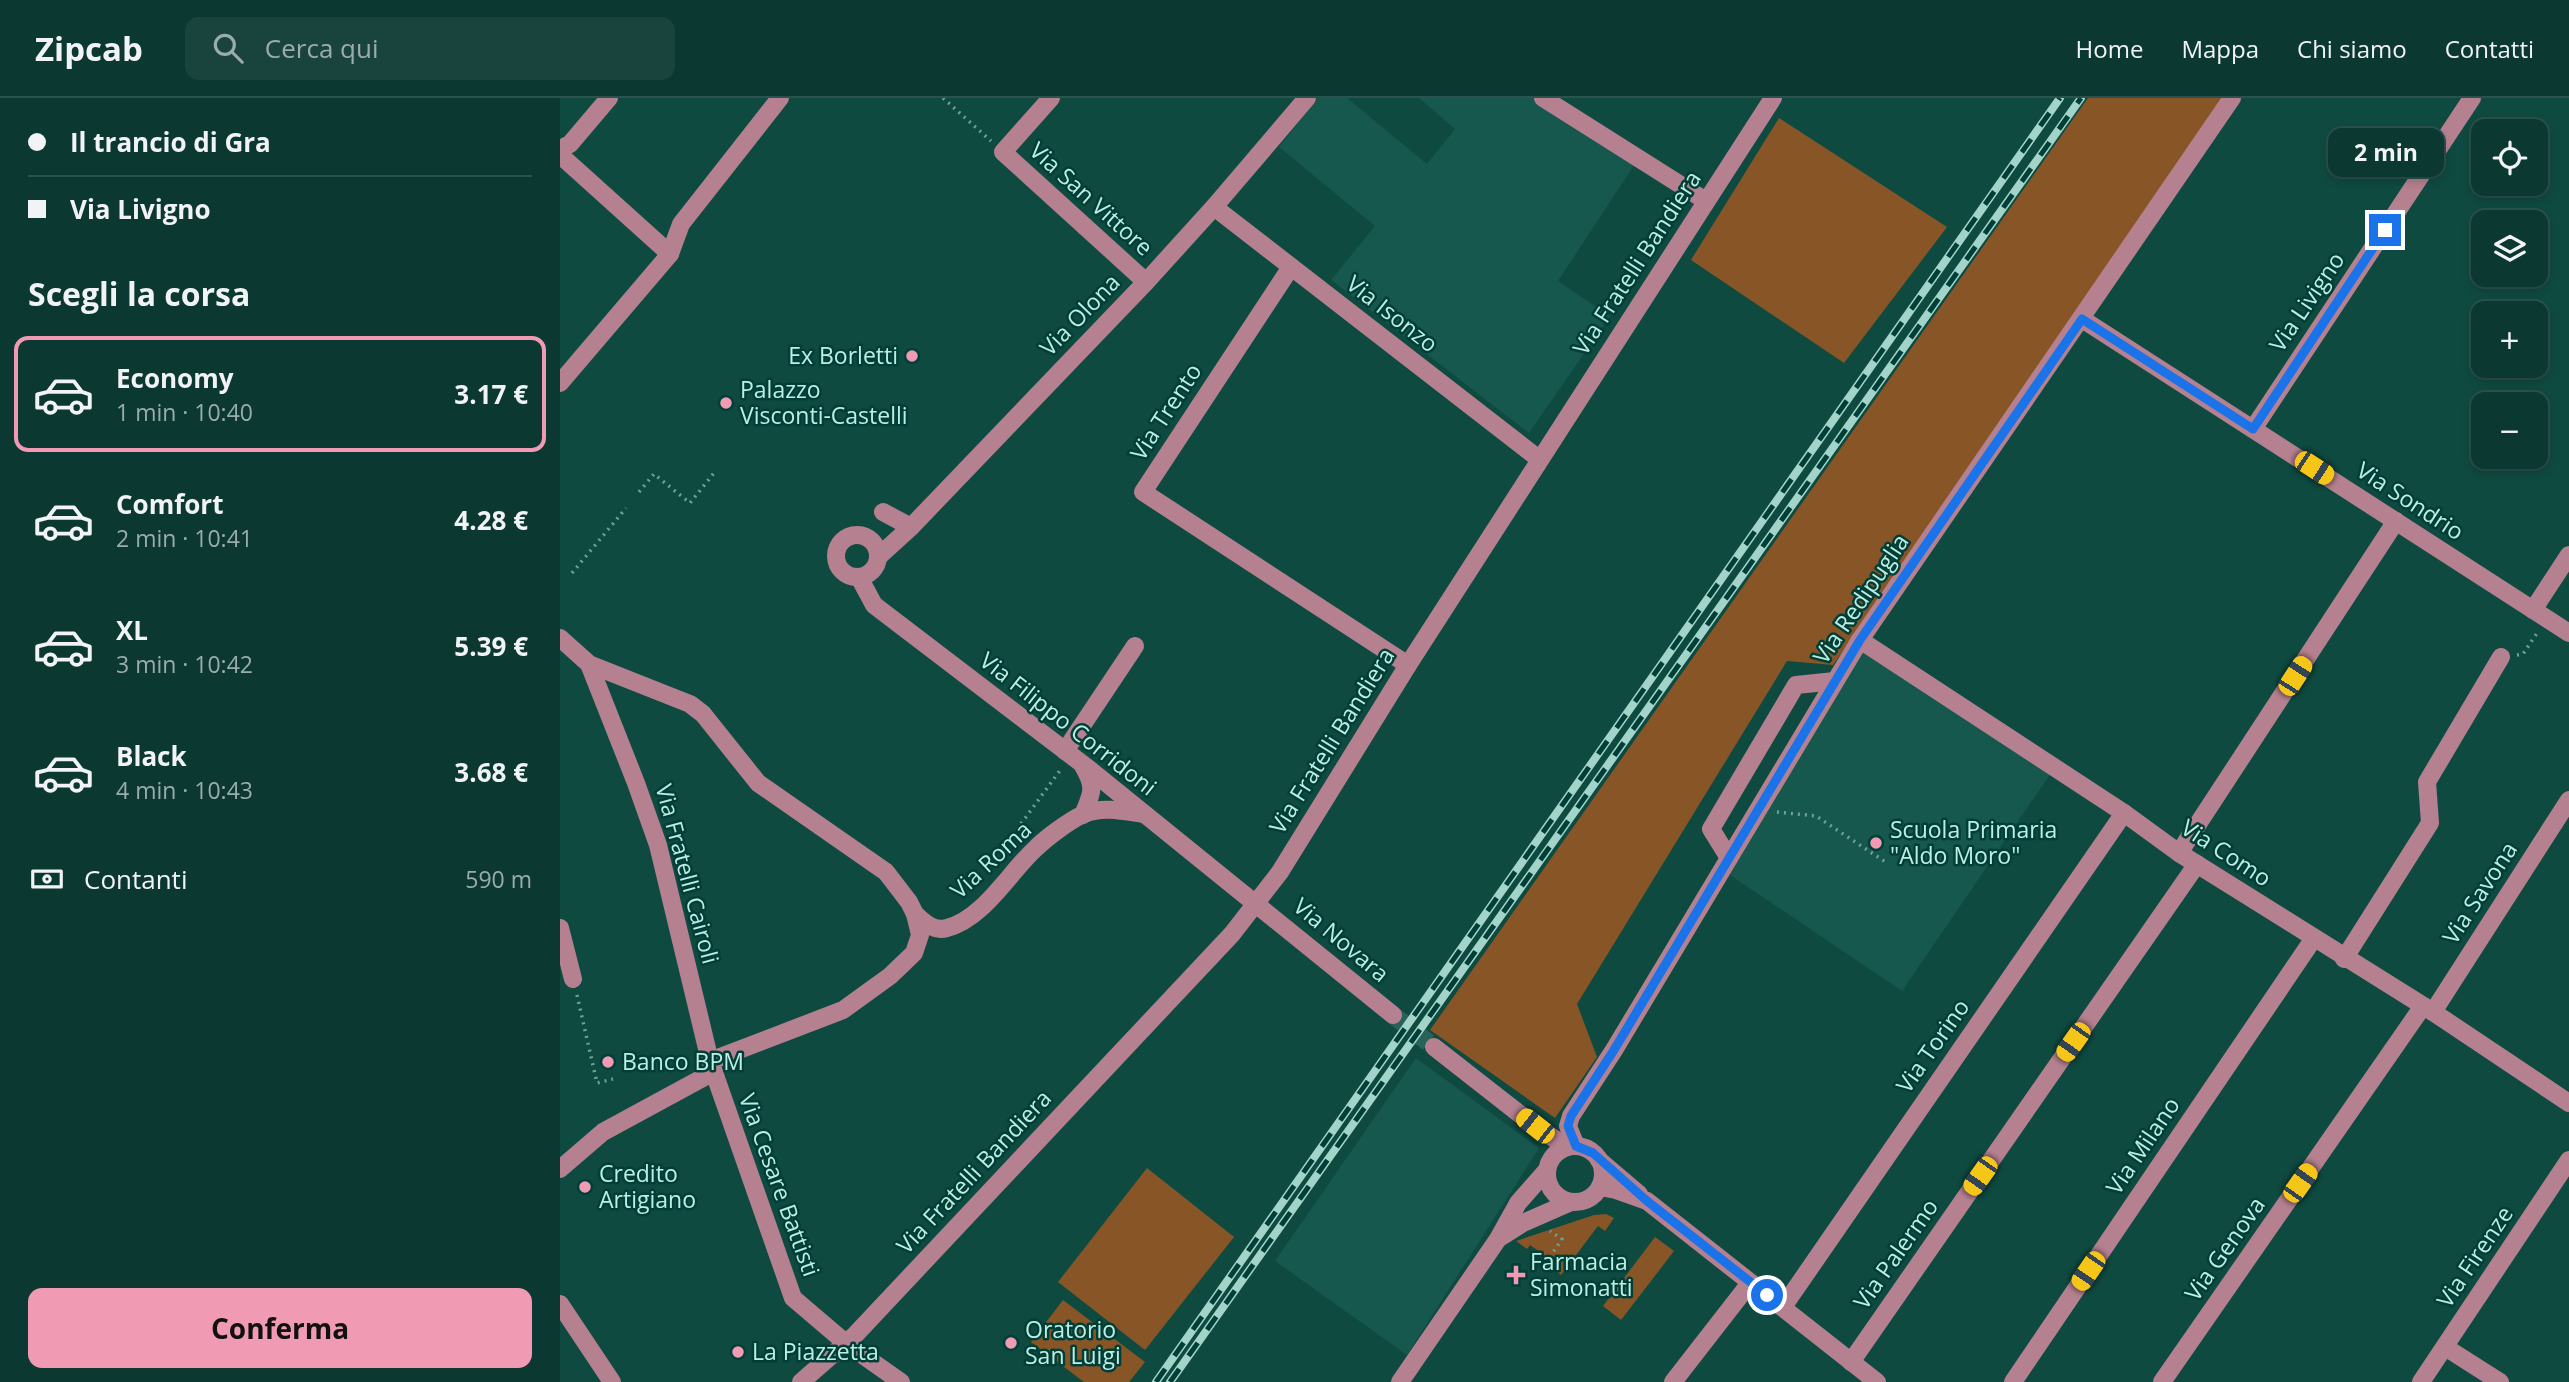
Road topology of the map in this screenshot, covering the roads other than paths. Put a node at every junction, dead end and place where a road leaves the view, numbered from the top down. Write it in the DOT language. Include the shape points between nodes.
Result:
graph roads {
  1 [pos="609,98"];
  2 [pos="780,98"];
  3 [pos="1051,98"];
  4 [pos="1307,98"];
  5 [pos="1543,98"];
  6 [pos="1773,98"];
  7 [pos="2232,98"];
  8 [pos="2472,98"];
  9 [pos="560,149"];
  10 [pos="560,155"];
  11 [pos="1706,201"];
  12 [pos="1214,207"];
  13 [pos="670,254"];
  14 [pos="1291,267"];
  15 [pos="1146,282"];
  16 [pos="2082,319"];
  17 [pos="560,383"];
  18 [pos="2253,429"];
  19 [pos="1539,459"];
  20 [pos="883,512"];
  21 [pos="2396,520"];
  22 [pos="911,527"];
  23 [pos="2569,555"];
  24 [pos="878,557"];
  25 [pos="859,577"];
  26 [pos="2540,614"];
  27 [pos="2569,633"];
  28 [pos="560,638"];
  29 [pos="1860,640"];
  30 [pos="1135,646"];
  31 [pos="2501,657"];
  32 [pos="1408,664"];
  33 [pos="604,681"];
  34 [pos="1835,681"];
  35 [pos="1072,757"];
  36 [pos="2569,800"];
  37 [pos="2124,813"];
  38 [pos="1083,814"];
  39 [pos="1146,814"];
  40 [pos="2179,853"];
  41 [pos="1729,858"];
  42 [pos="2197,864"];
  43 [pos="1257,903"];
  44 [pos="915,914"];
  45 [pos="560,928"];
  46 [pos="2314,938"];
  47 [pos="2344,959"];
  48 [pos="573,979"];
  49 [pos="2428,1009"];
  50 [pos="1393,1015"];
  51 [pos="1434,1047"];
  52 [pos="711,1066"];
  53 [pos="2569,1103"];
  54 [pos="1535,1126"];
  55 [pos="1572,1147"];
  56 [pos="1599,1160"];
  57 [pos="2569,1160"];
  58 [pos="1549,1165"];
  59 [pos="560,1169"];
  60 [pos="1600,1187"];
  61 [pos="1647,1201"];
  62 [pos="1571,1202"];
  63 [pos="1498,1238"];
  64 [pos="1750,1283"];
  65 [pos="560,1304"];
  66 [pos="1783,1307"];
  67 [pos="847,1344"];
  68 [pos="2445,1347"];
  69 [pos="1861,1375"];
  70 [pos="612,1382"];
  71 [pos="801,1382"];
  72 [pos="901,1382"];
  73 [pos="1400,1382"];
  74 [pos="1673,1382"];
  75 [pos="2013,1382"];
  76 [pos="2162,1382"];
  77 [pos="2421,1382"];
  78 [pos="2500,1382"];
  1 -- 9 [label="street" via="570,144"];
  2 -- 13 [label="street" via="681,224"];
  3 -- 15 [label="street, Via San Vittore" via="1003,152"];
  4 -- 12 [label="street, Via Olona"];
  5 -- 11 [label="street"];
  6 -- 11 [label="street, Via Fratelli Bandiera"];
  7 -- 16 [label="street, Via Redipuglia"];
  8 -- 18 [label="street, Via Livigno"];
  10 -- 13 [label="street"];
  11 -- 19 [label="street, Via Fratelli Bandiera"];
  12 -- 14 [label="street, Via Isonzo"];
  12 -- 15 [label="street, Via Olona"];
  13 -- 17 [label="street"];
  14 -- 19 [label="street, Via Isonzo"];
  14 -- 32 [label="street, Via Trento" via="1143,492"];
  15 -- 22 [label="street, Via Olona"];
  16 -- 18 [label="street, Via Sondrio"];
  16 -- 29 [label="street, Via Redipuglia"];
  18 -- 21 [label="street, Via Sondrio"];
  19 -- 32 [label="street, Via Fratelli Bandiera"];
  20 -- 22 [label="street"];
  21 -- 26 [label="street, Via Sondrio"];
  21 -- 40 [label="street"];
  22 -- 24 [label="street, Via Olona"];
  23 -- 26 [label="street"];
  24 -- 25 [label="street" via="870,572"];
  24 -- 25 [label="street" via="874,544 864,536 850,536 840,544 837,563 846,573"];
  25 -- 35 [label="street, Via Filippo Corridoni" via="874,605"];
  26 -- 27 [label="street, Via Sondrio"];
  28 -- 33 [label="street, Via Fratelli Cairoli"];
  29 -- 34 [label="street, Via Redipuglia"];
  29 -- 37 [label="street, Via Como"];
  30 -- 35 [label="street"];
  31 -- 47 [label="street" via="2427,782 2430,822"];
  32 -- 43 [label="street, Via Fratelli Bandiera"];
  33 -- 44 [label="street" via="690,704 758,783 886,872"];
  33 -- 52 [label="street, Via Fratelli Cairoli" via="658,845"];
  34 -- 41 [label="street, Via Redipuglia"];
  34 -- 41 [label="street" via="1796,685 1710,829"];
  35 -- 38 [label="street" via="1093,785"];
  35 -- 39 [label="street, Via Filippo Corridoni"];
  36 -- 49 [label="street, Via Savona"];
  37 -- 40 [label="street, Via Como"];
  37 -- 66 [label="street, Via Torino"];
  38 -- 39 [label="street, Via Roma" via="1117,810"];
  38 -- 44 [label="street, Via Roma" via="1036,848 973,915 946,929 928,927"];
  39 -- 43 [label="street, Via Filippo Corridoni"];
  40 -- 42 [label="street, Via Como"];
  41 -- 55 [label="street, Via Redipuglia" via="1571,1116"];
  42 -- 46 [label="street, Via Como"];
  42 -- 69 [label="street, Via Palermo"];
  43 -- 50 [label="street, Via Novara"];
  43 -- 67 [label="street, Via Fratelli Bandiera"];
  44 -- 52 [label="street" via="920,935 914,953 890,976 844,1010"];
  45 -- 48 [label="street"];
  46 -- 47 [label="street, Via Como"];
  46 -- 75 [label="street, Via Milano"];
  47 -- 49 [label="street, Via Como"];
  49 -- 53 [label="street, Via Como"];
  49 -- 76 [label="street, Via Genova"];
  51 -- 54 [label="street"];
  52 -- 59 [label="street" via="708,1075 603,1132"];
  52 -- 67 [label="street, Via Cesare Battisti" via="793,1297"];
  54 -- 55 [label="street"];
  54 -- 58 [label="street"];
  55 -- 56 [label="street" via="1586,1148"];
  55 -- 58 [label="street" via="1555,1155"];
  56 -- 60 [label="street"];
  56 -- 61 [label="street"];
  57 -- 68 [label="street, Via Firenze"];
  58 -- 62 [label="street" via="1548,1179 1556,1194"];
  58 -- 63 [label="street" via="1518,1203"];
  60 -- 61 [label="street"];
  60 -- 62 [label="street" via="1588,1199"];
  61 -- 64 [label="street"];
  62 -- 63 [label="street"];
  63 -- 73 [label="street"];
  64 -- 66 [label="street"];
  64 -- 74 [label="street"];
  65 -- 70 [label="street"];
  66 -- 69 [label="street"];
  67 -- 71 [label="street, Via Fratelli Bandiera"];
  67 -- 72 [label="street, Via Cesare Battisti"];
  68 -- 77 [label="street, Via Firenze"];
  68 -- 78 [label="street"];
}
